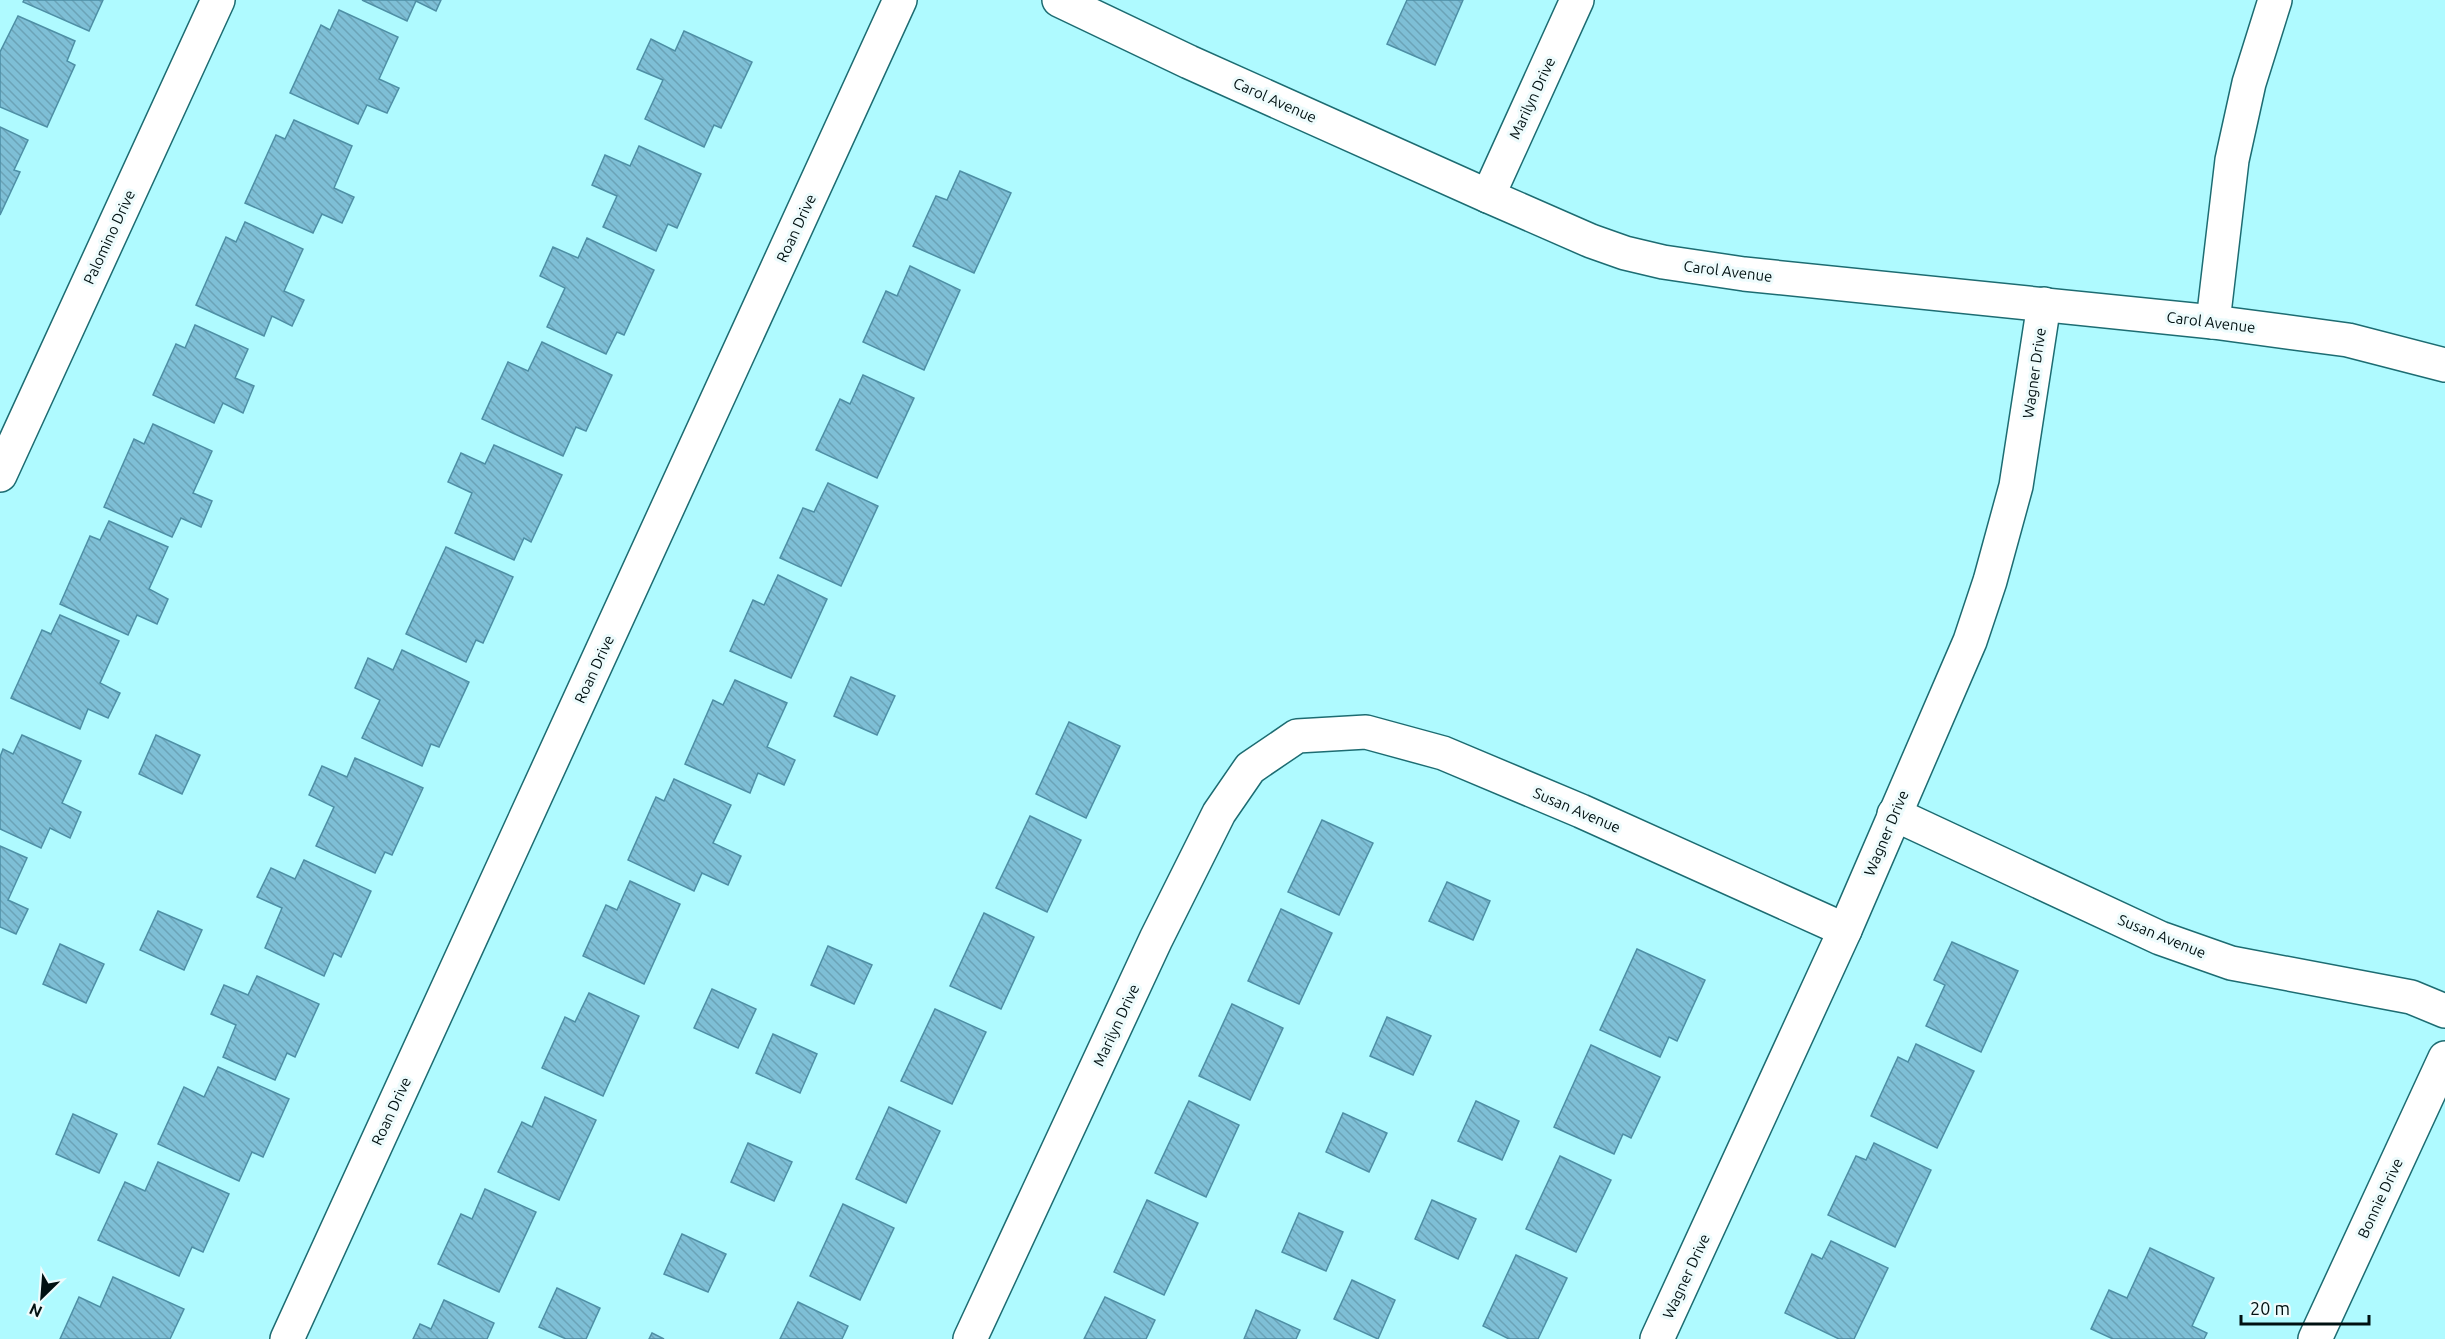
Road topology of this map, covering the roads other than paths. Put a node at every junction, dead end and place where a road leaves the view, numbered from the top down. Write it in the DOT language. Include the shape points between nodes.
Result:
graph roads {
  1 [pos="218,0"];
  2 [pos="900,0"];
  3 [pos="1059,0"];
  4 [pos="1577,0"];
  5 [pos="2275,0"];
  6 [pos="1488,196"];
  7 [pos="2043,304"];
  8 [pos="2213,321"];
  9 [pos="2445,365"];
  10 [pos="0,475"];
  11 [pos="1297,736"];
  12 [pos="1894,814"];
  13 [pos="1845,930"];
  14 [pos="2445,1011"];
  15 [pos="2445,1058"];
  16 [pos="287,1339"];
  17 [pos="970,1339"];
  18 [pos="1657,1339"];
  19 [pos="2315,1339"];
  1 -- 10 [label="street, Palomino Drive"];
  2 -- 16 [label="street, Roan Drive"];
  3 -- 6 [label="street, Carol Avenue"];
  4 -- 6 [label="street, Marilyn Drive"];
  5 -- 8 [label="street" via="2249,82 2232,160"];
  6 -- 7 [label="street, Carol Avenue" via="1592,241 1663,262 1744,274"];
  7 -- 8 [label="street, Carol Avenue"];
  7 -- 12 [label="street, Wagner Drive" via="2022,458 1990,581 1970,641"];
  8 -- 9 [label="street, Carol Avenue" via="2348,340"];
  11 -- 13 [label="street, Susan Avenue" via="1366,732 1443,753"];
  11 -- 17 [label="street, Marilyn Drive" via="1250,768 1219,813 1156,939"];
  12 -- 13 [label="street, Wagner Drive"];
  12 -- 14 [label="street, Susan Avenue" via="2160,938 2231,963 2411,997"];
  13 -- 18 [label="street, Wagner Drive"];
  15 -- 19 [label="street, Bonnie Drive"];
}
